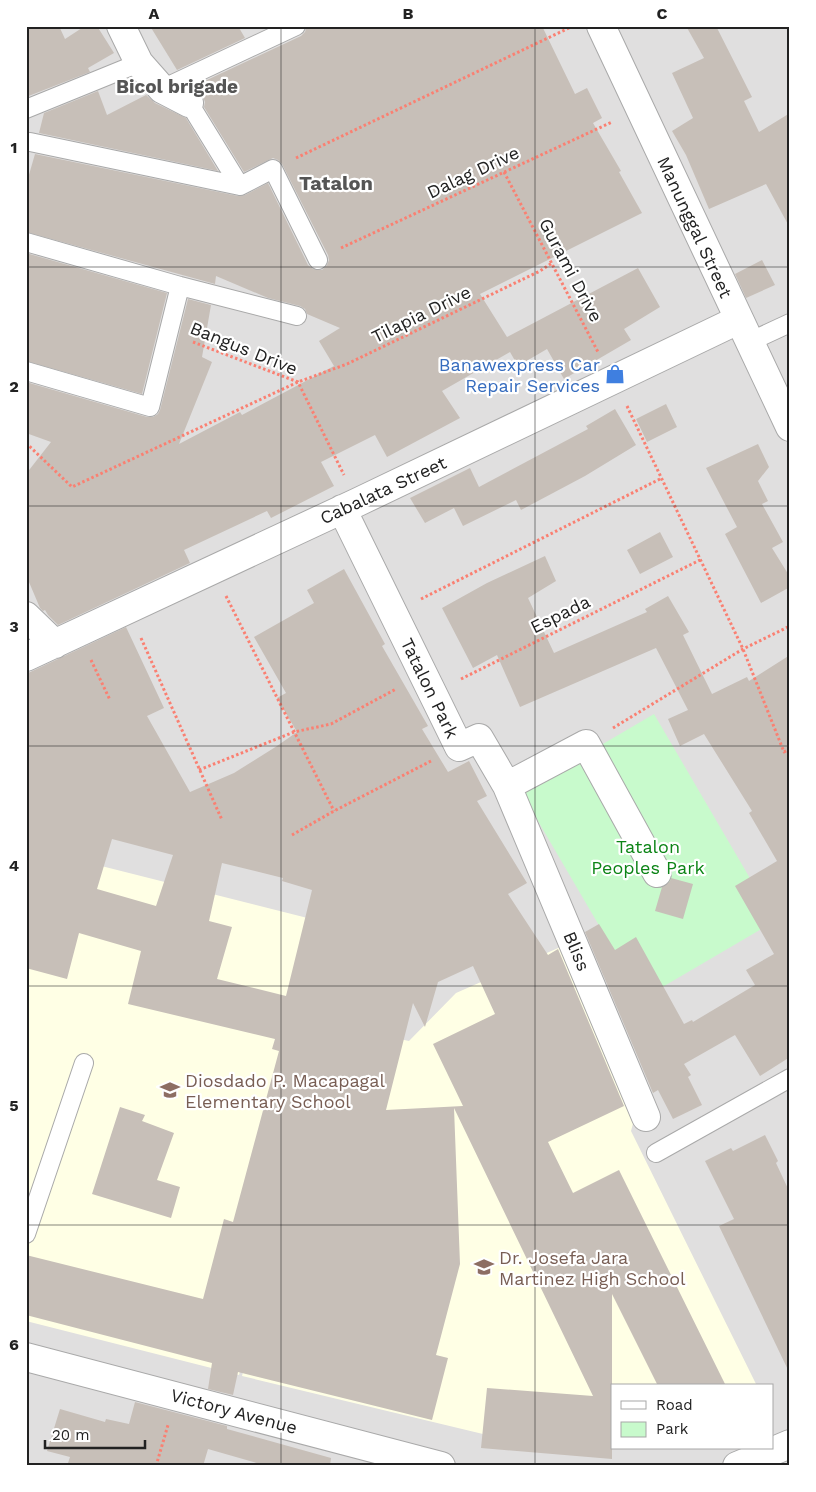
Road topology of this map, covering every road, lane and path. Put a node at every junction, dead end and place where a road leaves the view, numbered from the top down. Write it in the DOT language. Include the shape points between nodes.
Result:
graph roads {
  1 [pos="121,26"];
  2 [pos="296,26"];
  3 [pos="572,26"];
  4 [pos="601,26"];
  5 [pos="139,63"];
  6 [pos="162,89"];
  7 [pos="190,103"];
  8 [pos="26,108"];
  9 [pos="640,109"];
  10 [pos="30,142"];
  11 [pos="273,169"];
  12 [pos="504,172"];
  13 [pos="240,186"];
  14 [pos="26,242"];
  15 [pos="318,260"];
  16 [pos="552,263"];
  17 [pos="180,286"];
  18 [pos="297,316"];
  19 [pos="790,323"];
  20 [pos="743,331"];
  21 [pos="169,333"];
  22 [pos="26,371"];
  23 [pos="614,380"];
  24 [pos="298,382"];
  25 [pos="790,427"];
  26 [pos="26,443"];
  27 [pos="662,478"];
  28 [pos="350,506"];
  29 [pos="700,560"];
  30 [pos="213,569"];
  31 [pos="128,609"];
  32 [pos="393,613"];
  33 [pos="26,616"];
  34 [pos="790,626"];
  35 [pos="67,638"];
  36 [pos="743,649"];
  37 [pos="26,657"];
  38 [pos="428,684"];
  39 [pos="110,700"];
  40 [pos="294,732"];
  41 [pos="586,744"];
  42 [pos="459,747"];
  43 [pos="790,749"];
  44 [pos="199,770"];
  45 [pos="507,786"];
  46 [pos="334,811"];
  47 [pos="222,820"];
  48 [pos="292,835"];
  49 [pos="657,873"];
  50 [pos="84,1063"];
  51 [pos="790,1078"];
  52 [pos="646,1117"];
  53 [pos="656,1153"];
  54 [pos="26,1234"];
  55 [pos="28,1365"];
  56 [pos="176,1395"];
  57 [pos="790,1444"];
  58 [pos="156,1466"];
  59 [pos="441,1466"];
  60 [pos="737,1466"];
  1 -- 5 [label="street"];
  2 -- 6 [label="lane"];
  3 -- 11 [label="path"];
  4 -- 9 [label="street, Manunggal Street"];
  5 -- 6 [label="street"];
  5 -- 8 [label="lane"];
  6 -- 7 [label="street"];
  7 -- 13 [label="lane"];
  9 -- 12 [label="path, Dalag Drive"];
  9 -- 20 [label="street, Manunggal Street"];
  10 -- 13 [label="lane"];
  11 -- 13 [label="lane"];
  11 -- 15 [label="lane"];
  12 -- 15 [label="path, Dalag Drive"];
  12 -- 16 [label="path, Gurami Drive"];
  14 -- 17 [label="lane"];
  16 -- 23 [label="path, Gurami Drive"];
  16 -- 24 [label="path, Tilapia Drive" via="347,364"];
  17 -- 18 [label="lane"];
  17 -- 21 [label="lane"];
  19 -- 20 [label="lane"];
  20 -- 23 [label="street, Cabalata Street"];
  20 -- 25 [label="street, Manunggal Street"];
  21 -- 22 [label="lane" via="150,407"];
  21 -- 24 [label="path, Bangus Drive"];
  23 -- 27 [label="path, Gurami Drive"];
  23 -- 28 [label="street, Cabalata Street"];
  24 -- 26 [label="path, Tilapia Drive" via="72,487"];
  24 -- 28 [label="path, Bangus Drive"];
  27 -- 29 [label="path, Gurami Drive"];
  27 -- 32 [label="path"];
  28 -- 30 [label="street, Cabalata Street"];
  28 -- 32 [label="street, Tatalon Park"];
  29 -- 36 [label="path, Gurami Drive"];
  29 -- 38 [label="path, Espada"];
  30 -- 31 [label="street, Cabalata Street"];
  30 -- 40 [label="path"];
  31 -- 35 [label="street, Cabalata Street"];
  31 -- 44 [label="path"];
  32 -- 38 [label="street, Tatalon Park"];
  33 -- 35 [label="street"];
  34 -- 36 [label="path"];
  35 -- 37 [label="street, Cabalata Street"];
  35 -- 39 [label="path"];
  36 -- 41 [label="path"];
  36 -- 43 [label="path, Gurami Drive" via="784,752"];
  38 -- 40 [label="path, Espada" via="331,724"];
  38 -- 42 [label="street, Tatalon Park"];
  40 -- 44 [label="path, Espada"];
  40 -- 46 [label="path"];
  41 -- 45 [label="street"];
  41 -- 49 [label="street"];
  42 -- 45 [label="street, Tatalon Park" via="480,738"];
  42 -- 46 [label="path"];
  44 -- 47 [label="path"];
  45 -- 52 [label="street, Bliss"];
  46 -- 48 [label="path"];
  50 -- 54 [label="lane"];
  51 -- 53 [label="lane"];
  55 -- 56 [label="street, Victory Avenue"];
  56 -- 58 [label="path"];
  56 -- 59 [label="street, Victory Avenue"];
  57 -- 60 [label="street"];
}
